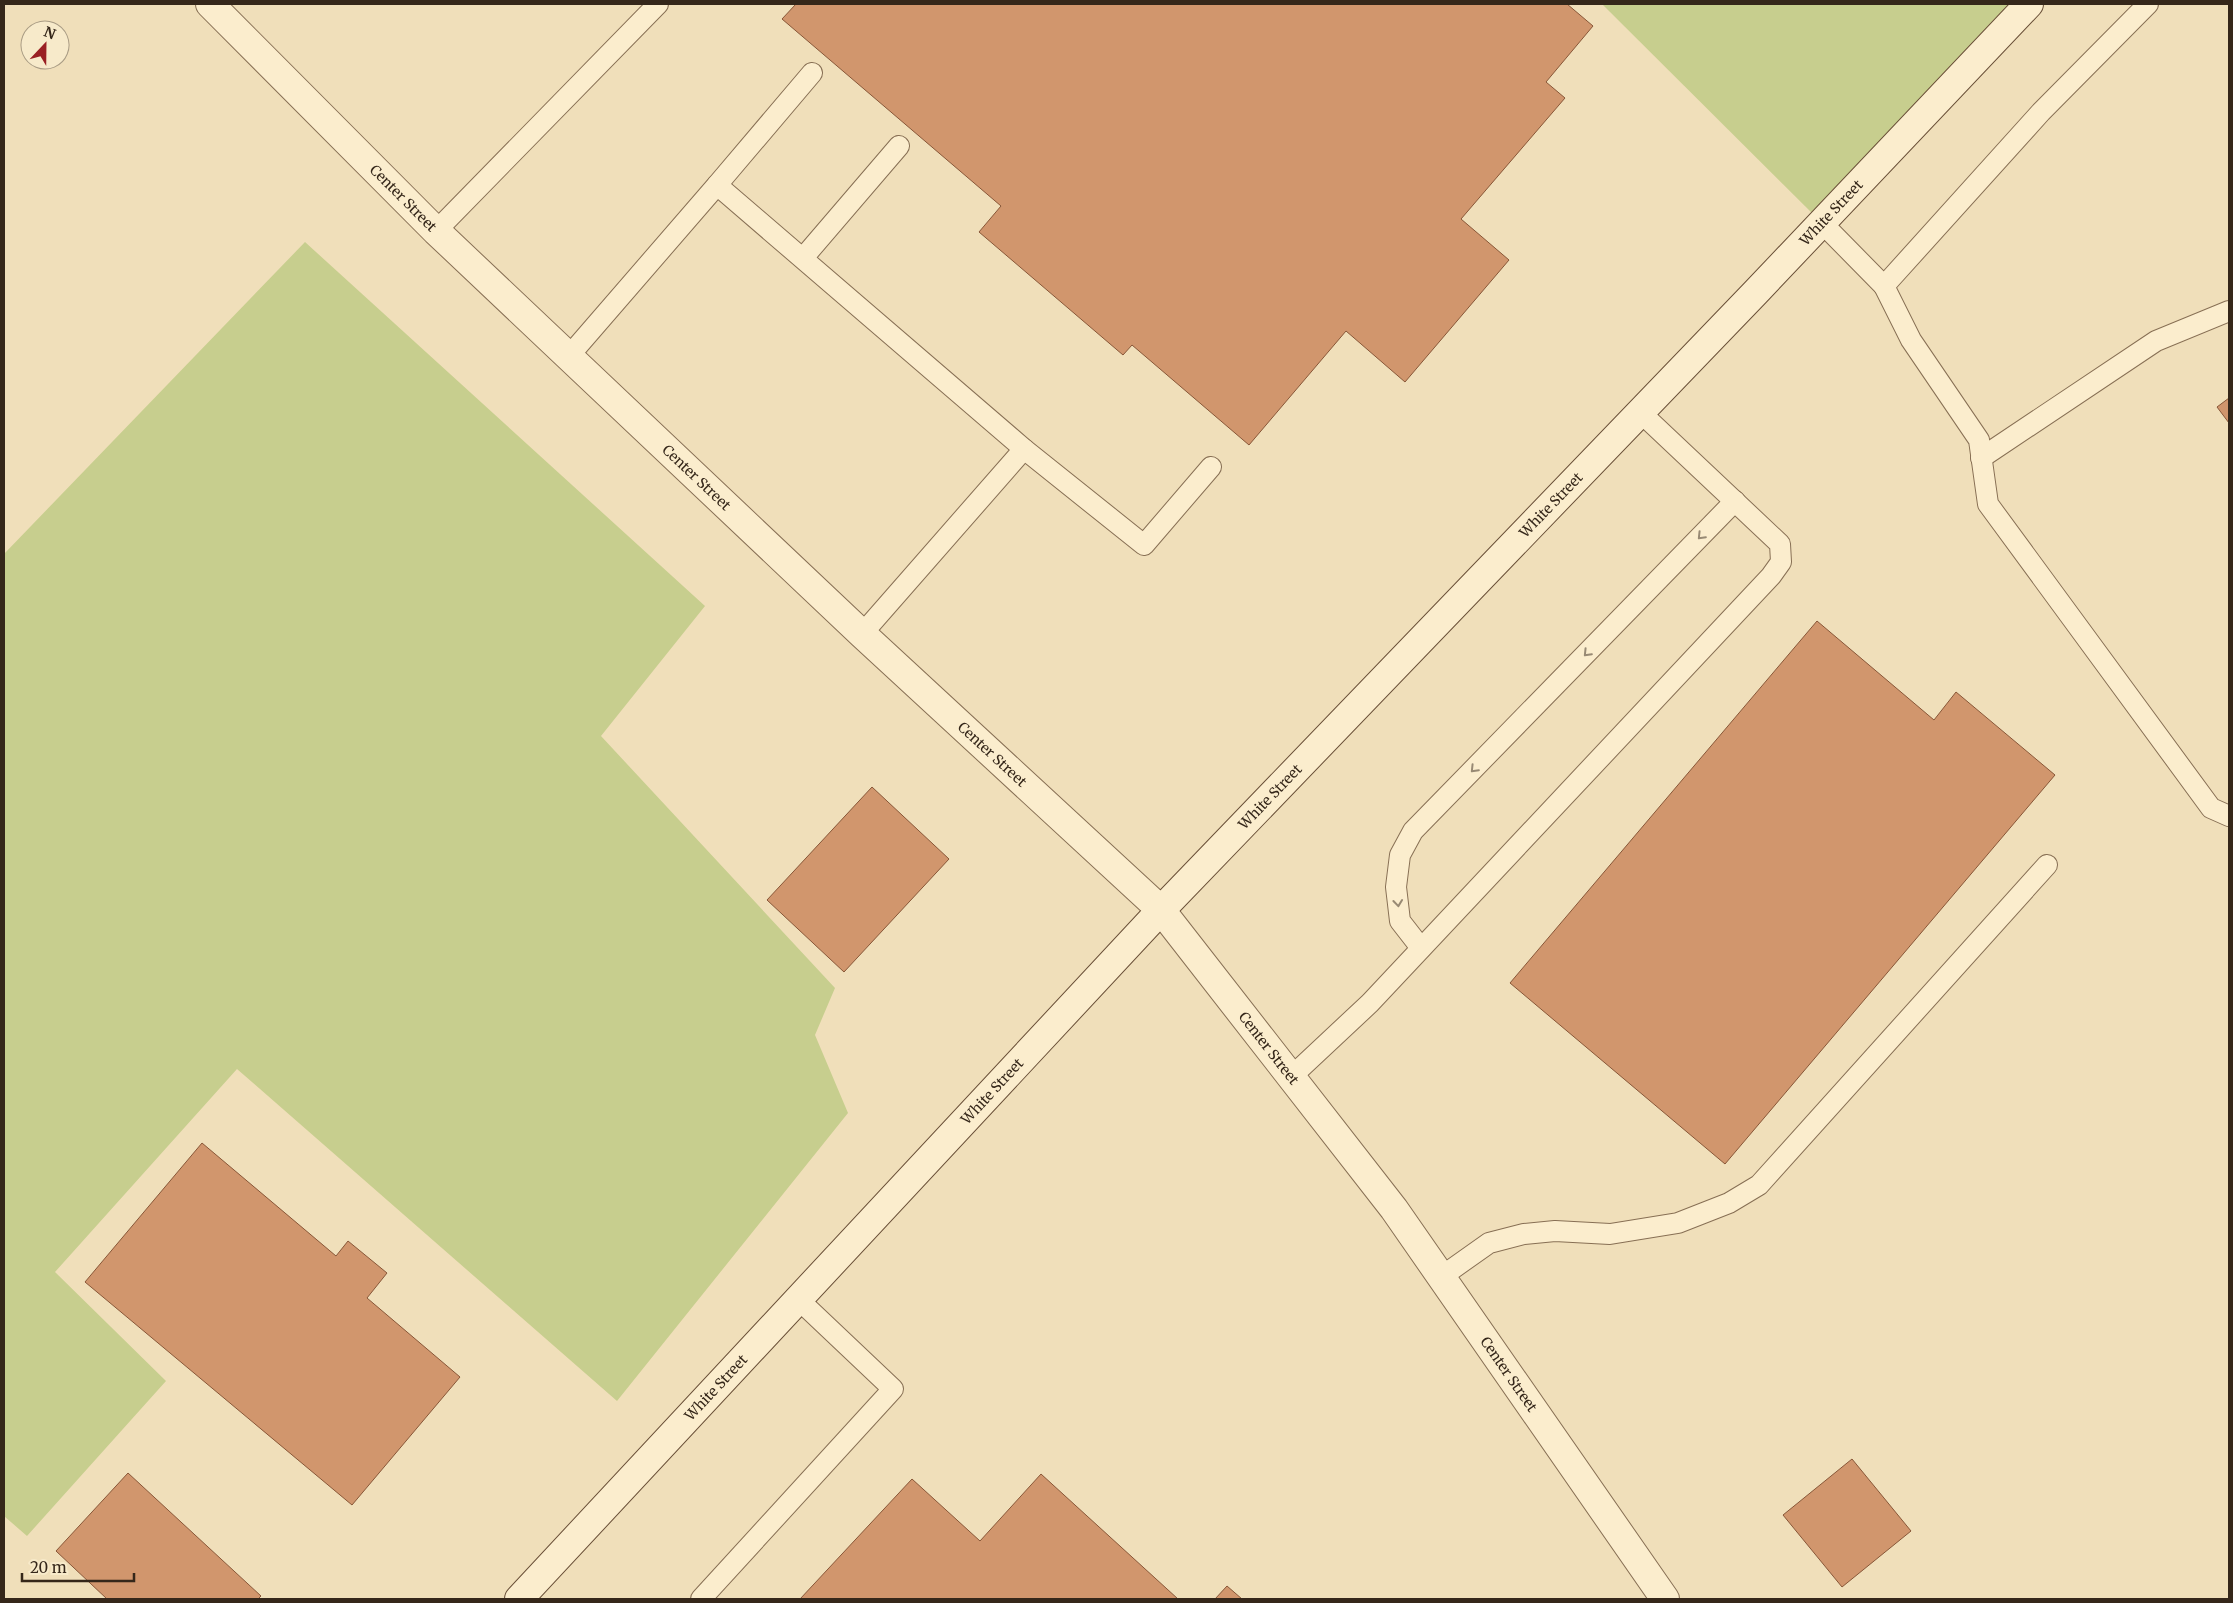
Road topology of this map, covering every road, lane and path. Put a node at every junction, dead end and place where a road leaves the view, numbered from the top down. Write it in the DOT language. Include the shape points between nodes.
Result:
graph roads {
  1 [pos="210,4"];
  2 [pos="658,4"];
  3 [pos="2029,4"];
  4 [pos="2148,4"];
  5 [pos="812,73"];
  6 [pos="899,146"];
  7 [pos="717,185"];
  8 [pos="1822,222"];
  9 [pos="436,231"];
  10 [pos="803,258"];
  11 [pos="1884,286"];
  12 [pos="2229,311"];
  13 [pos="569,356"];
  14 [pos="1640,412"];
  15 [pos="1024,448"];
  16 [pos="1981,458"];
  17 [pos="1211,467"];
  18 [pos="1735,502"];
  19 [pos="862,634"];
  20 [pos="2229,816"];
  21 [pos="2047,865"];
  22 [pos="1161,910"];
  23 [pos="1421,948"];
  24 [pos="1291,1077"];
  25 [pos="1441,1277"];
  26 [pos="798,1299"];
  27 [pos="522,1598"];
  28 [pos="701,1599"];
  29 [pos="1665,1599"];
  1 -- 9 [label="street, Center Street"];
  2 -- 9 [label="lane"];
  3 -- 8 [label="street, White Street"];
  4 -- 11 [label="lane" via="2041,112"];
  5 -- 7 [label="lane"];
  6 -- 10 [label="lane"];
  7 -- 10 [label="lane"];
  7 -- 13 [label="lane"];
  8 -- 11 [label="lane"];
  8 -- 14 [label="street, White Street"];
  9 -- 13 [label="street, Center Street"];
  10 -- 15 [label="lane"];
  11 -- 16 [label="lane" via="1911,340 1979,440"];
  12 -- 16 [label="lane" via="2156,341"];
  13 -- 19 [label="street, Center Street"];
  14 -- 18 [label="lane"];
  14 -- 22 [label="street, White Street"];
  15 -- 17 [label="lane" via="1144,545"];
  15 -- 19 [label="lane"];
  16 -- 20 [label="lane" via="1988,504 2211,808"];
  18 -- 23 [label="lane, one-way" via="1413,831 1400,855 1396,887 1400,921"];
  18 -- 23 [label="lane" via="1780,544 1782,562"];
  19 -- 22 [label="street, Center Street"];
  21 -- 25 [label="lane" via="1759,1185 1729,1203 1678,1223 1610,1234 1555,1231 1524,1234 1489,1243"];
  22 -- 24 [label="street, Center Street"];
  22 -- 26 [label="street, White Street"];
  23 -- 24 [label="lane"];
  24 -- 25 [label="street, Center Street" via="1394,1209"];
  25 -- 29 [label="street, Center Street"];
  26 -- 27 [label="street, White Street"];
  26 -- 28 [label="lane" via="894,1389"];
}
